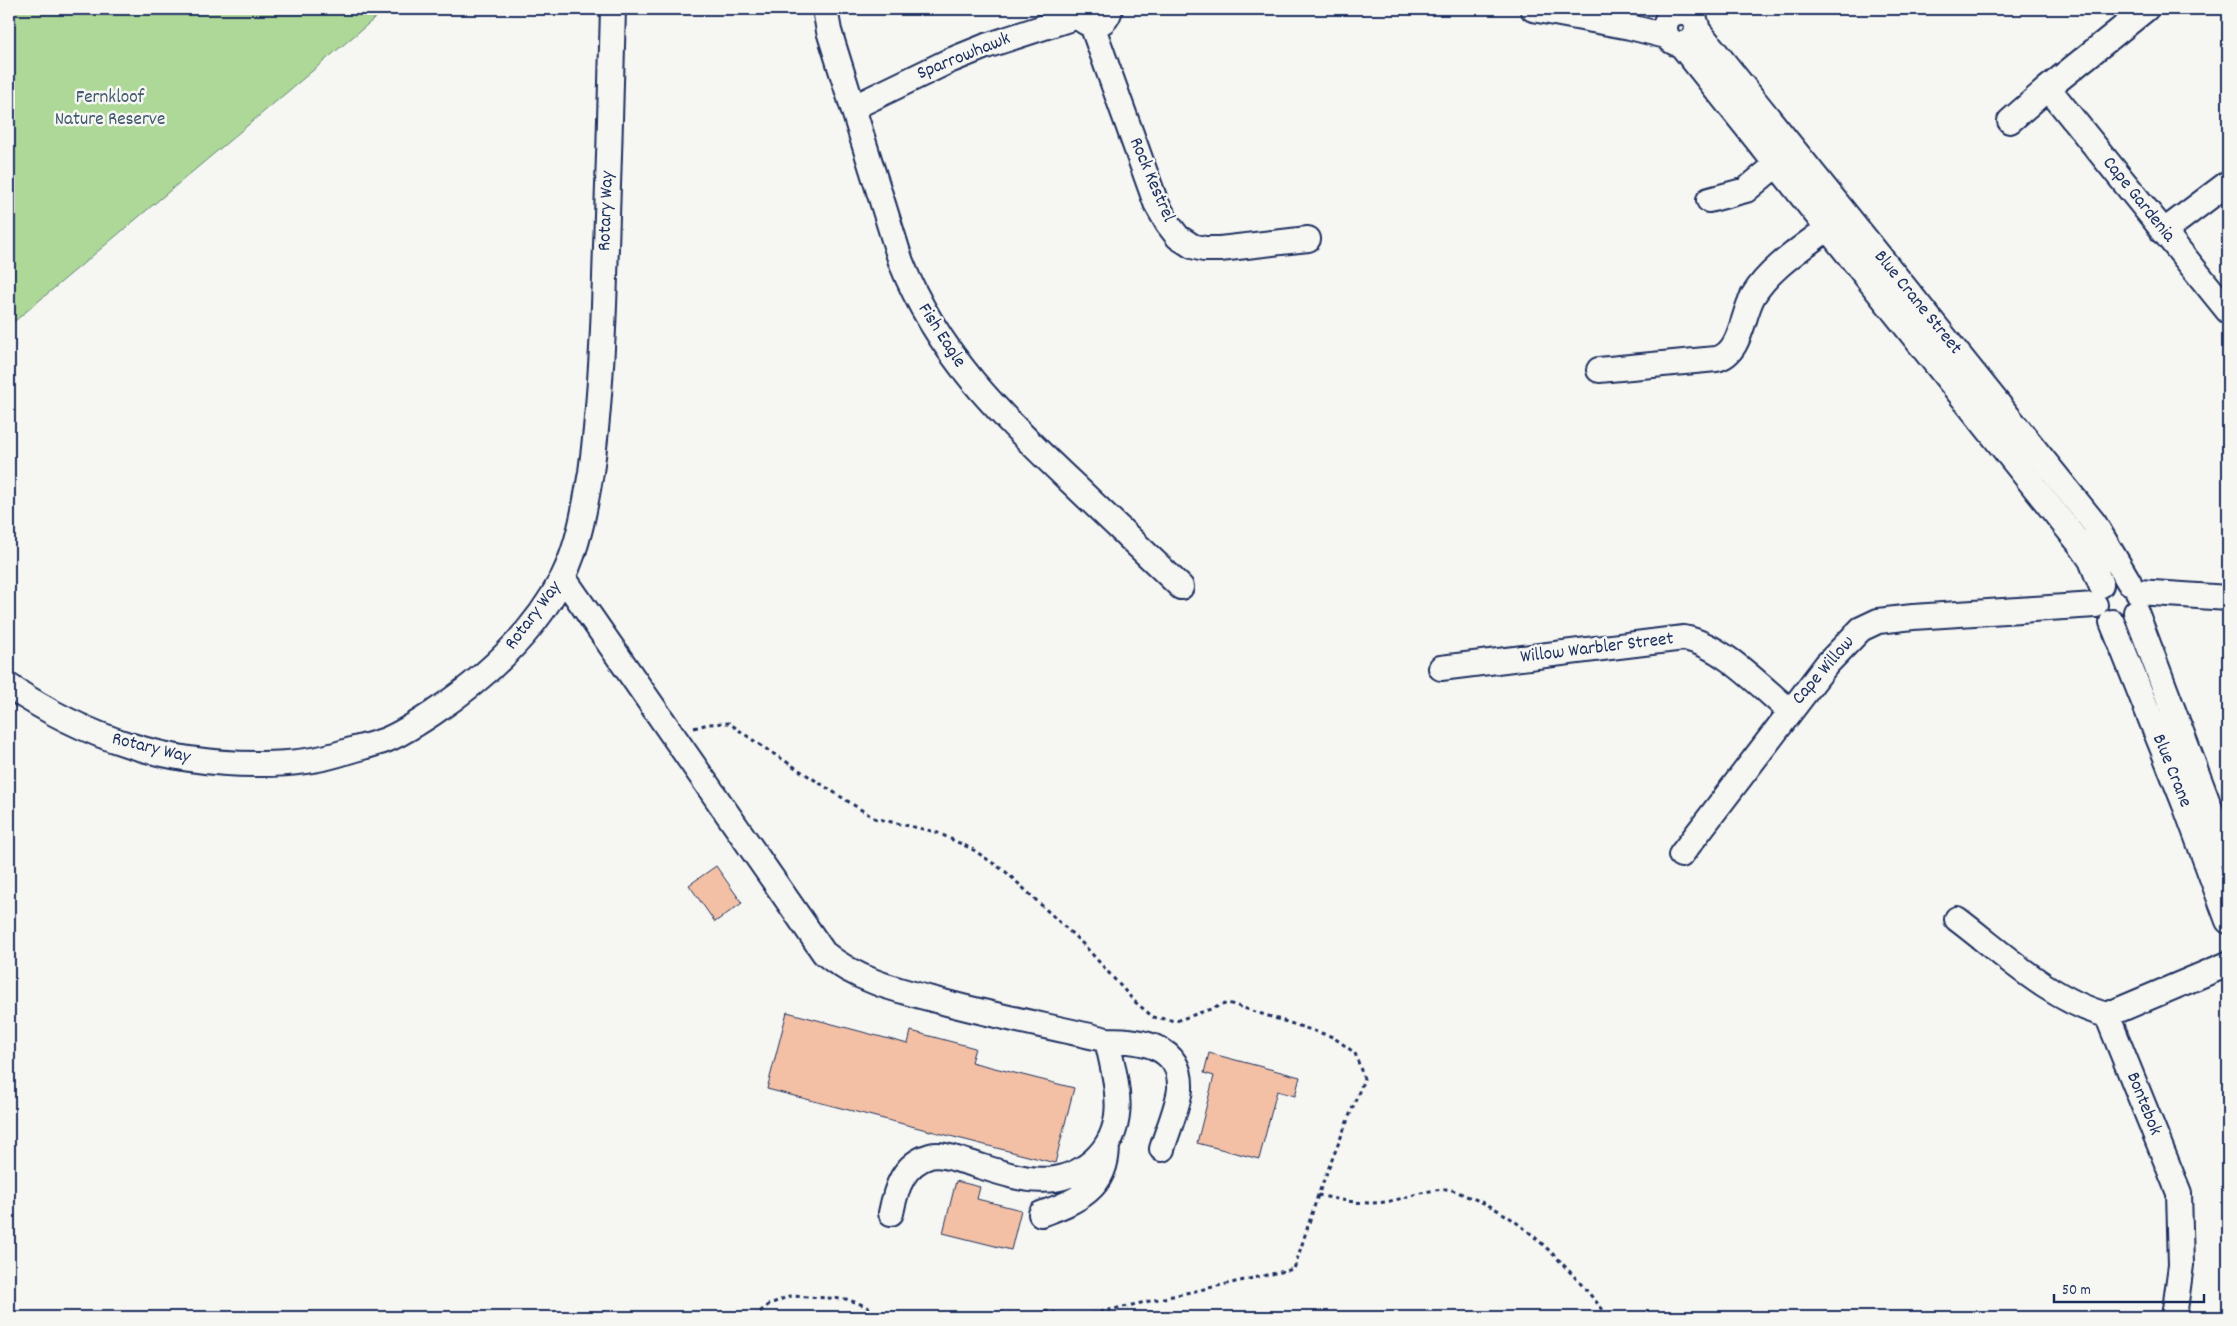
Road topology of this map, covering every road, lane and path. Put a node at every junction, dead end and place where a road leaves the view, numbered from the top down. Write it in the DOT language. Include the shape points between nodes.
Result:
graph roads {
  1 [pos="613,9"];
  2 [pos="824,9"];
  3 [pos="1110,9"];
  4 [pos="1533,9"];
  5 [pos="2146,9"];
  6 [pos="1082,17"];
  7 [pos="1679,22"];
  8 [pos="2048,88"];
  9 [pos="854,107"];
  10 [pos="2010,121"];
  11 [pos="1777,164"];
  12 [pos="2228,183"];
  13 [pos="1709,200"];
  14 [pos="1837,222"];
  15 [pos="2163,232"];
  16 [pos="1308,239"];
  17 [pos="2228,311"];
  18 [pos="1599,370"];
  19 [pos="563,577"];
  20 [pos="1181,587"];
  21 [pos="2098,595"];
  22 [pos="2134,595"];
  23 [pos="2228,598"];
  24 [pos="2112,622"];
  25 [pos="1441,668"];
  26 [pos="9,686"];
  27 [pos="1790,711"];
  28 [pos="671,734"];
  29 [pos="1681,855"];
  30 [pos="2228,856"];
  31 [pos="1957,919"];
  32 [pos="2228,921"];
  33 [pos="2228,964"];
  34 [pos="2107,1015"];
  35 [pos="1107,1040"];
  36 [pos="1107,1145"];
  37 [pos="1162,1149"];
  38 [pos="1318,1195"];
  39 [pos="892,1212"];
  40 [pos="1040,1214"];
  41 [pos="754,1317"];
  42 [pos="887,1317"];
  43 [pos="993,1317"];
  44 [pos="1022,1317"];
  45 [pos="1030,1317"];
  46 [pos="1610,1317"];
  47 [pos="2174,1317"];
  1 -- 19 [label="street, Rotary Way" via="602,370 586,500 574,552"];
  2 -- 9 [label="street, Fish Eagle"];
  3 -- 6 [label="street" via="1101,24"];
  4 -- 7 [label="street" via="1630,27"];
  5 -- 8 [label="street"];
  6 -- 9 [label="street, Sparrowhawk" via="986,46"];
  6 -- 16 [label="street, Rock Kestrel" via="1156,203 1178,237 1204,249"];
  7 -- 11 [label="street, Blue Crane Street"];
  7 -- 14 [label="street, Blue Crane Street"];
  8 -- 10 [label="street"];
  8 -- 15 [label="street, Cape Gardenia"];
  9 -- 20 [label="street, Fish Eagle" via="913,292 962,369 1008,423"];
  11 -- 13 [label="street" via="1746,190"];
  11 -- 14 [label="street, Blue Crane Street"];
  12 -- 15 [label="street"];
  14 -- 18 [label="street" via="1776,269 1761,285 1726,355 1716,360"];
  14 -- 21 [label="street, Blue Crane Street" via="2091,560"];
  14 -- 22 [label="street, Blue Crane Street" via="2094,523"];
  15 -- 17 [label="street, Cape Gardenia"];
  19 -- 26 [label="street, Rotary Way" via="526,631 478,680 413,726 387,739 327,758 241,764 174,757 125,745 81,728"];
  19 -- 28 [label="street"];
  21 -- 22 [label="street" via="2114,579"];
  21 -- 24 [label="street, Blue Crane Street" via="2099,613"];
  21 -- 27 [label="street, Cape Willow" via="1878,621 1851,637"];
  22 -- 23 [label="street"];
  22 -- 24 [label="street" via="2125,621"];
  22 -- 30 [label="street, Blue Crane"];
  24 -- 32 [label="street, Blue Crane"];
  25 -- 27 [label="street, Willow Warbler Street" via="1684,638 1706,645 1724,656"];
  27 -- 29 [label="street, Cape Willow"];
  28 -- 35 [label="street" via="809,934 839,966 856,976 893,989"];
  28 -- 38 [label="path" via="708,724 729,723 874,818 936,832 972,849 1006,872 1083,944 1134,1001 1153,1017 1176,1021 1228,1003 1333,1037 1355,1053 1364,1079"];
  31 -- 34 [label="street" via="2064,998"];
  33 -- 34 [label="street"];
  34 -- 47 [label="street, Bontebok" via="2179,1193 2181,1265"];
  35 -- 36 [label="street" via="1119,1102 1115,1128"];
  35 -- 37 [label="street" via="1134,1041 1156,1047 1168,1055 1175,1066 1180,1090"];
  36 -- 39 [label="street" via="1099,1156 1078,1172 1042,1181 948,1156 931,1156 909,1168 900,1180"];
  36 -- 40 [label="street" via="1104,1171 1085,1194 1069,1204"];
  38 -- 45 [label="path" via="1294,1270 1078,1317 1044,1312"];
  38 -- 46 [label="path" via="1347,1202 1385,1202 1447,1189 1485,1202 1564,1265"];
  41 -- 42 [label="path" via="768,1305 789,1296 846,1299"];
  43 -- 44 [label="path" via="1004,1312"];
}
